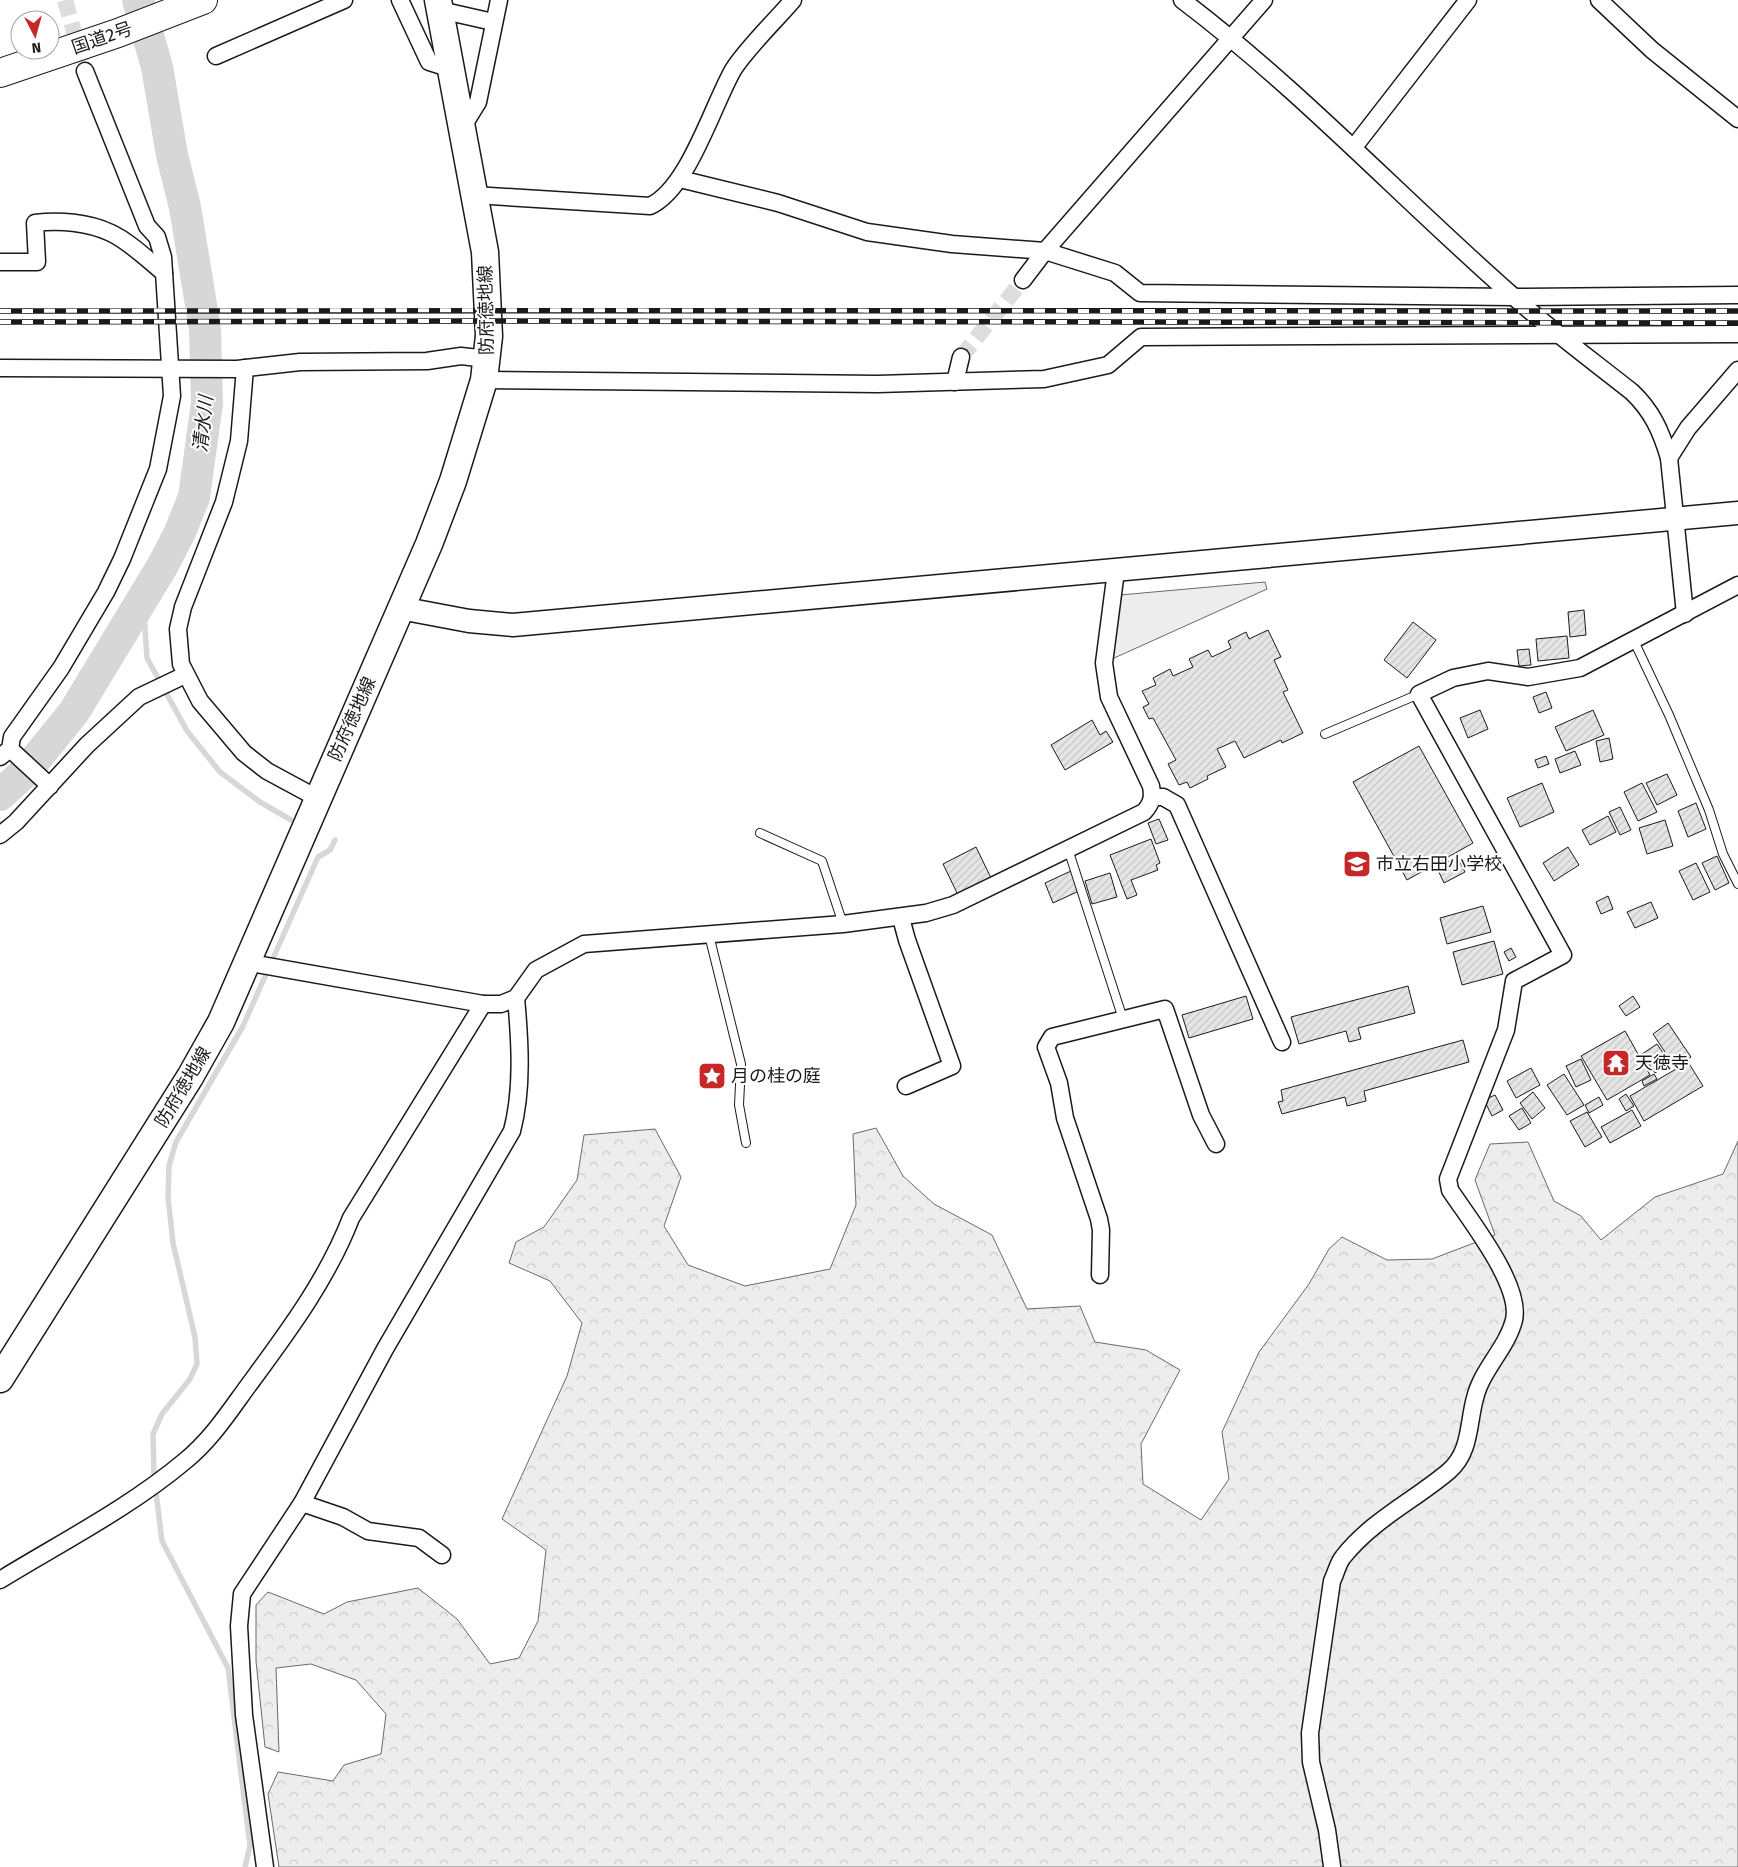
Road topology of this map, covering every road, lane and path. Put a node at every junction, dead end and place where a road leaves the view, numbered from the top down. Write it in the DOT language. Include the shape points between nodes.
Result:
graph roads {
  1 [pos="203,0"];
  2 [pos="344,0"];
  3 [pos="400,0"];
  4 [pos="499,0"];
  5 [pos="793,0"];
  6 [pos="1182,0"];
  7 [pos="1264,0"];
  8 [pos="1468,0"];
  9 [pos="1599,0"];
  10 [pos="439,5"];
  11 [pos="493,22"];
  12 [pos="1231,38"];
  13 [pos="216,56"];
  14 [pos="451,69"];
  15 [pos="85,71"];
  16 [pos="0,73"];
  17 [pos="1738,119"];
  18 [pos="462,128"];
  19 [pos="1354,147"];
  20 [pos="680,179"];
  21 [pos="474,195"];
  22 [pos="1045,251"];
  23 [pos="0,262"];
  24 [pos="164,274"];
  25 [pos="1024,280"];
  26 [pos="1738,295"];
  27 [pos="1514,297"];
  28 [pos="1558,334"];
  29 [pos="1738,334"];
  30 [pos="961,357"];
  31 [pos="0,368"];
  32 [pos="177,369"];
  33 [pos="241,369"];
  34 [pos="486,370"];
  35 [pos="1738,370"];
  36 [pos="955,382"];
  37 [pos="1669,458"];
  38 [pos="1738,513"];
  39 [pos="1676,519"];
  40 [pos="1116,571"];
  41 [pos="1738,585"];
  42 [pos="400,608"];
  43 [pos="1685,614"];
  44 [pos="1634,641"];
  45 [pos="185,675"];
  46 [pos="1419,694"];
  47 [pos="1325,734"];
  48 [pos="5,753"];
  49 [pos="50,786"];
  50 [pos="1153,797"];
  51 [pos="317,798"];
  52 [pos="760,833"];
  53 [pos="0,835"];
  54 [pos="1068,849"];
  55 [pos="1738,884"];
  56 [pos="902,918"];
  57 [pos="843,924"];
  58 [pos="709,935"];
  59 [pos="245,962"];
  60 [pos="516,998"];
  61 [pos="483,1004"];
  62 [pos="1123,1019"];
  63 [pos="1282,1042"];
  64 [pos="906,1086"];
  65 [pos="746,1143"];
  66 [pos="1216,1144"];
  67 [pos="1100,1275"];
  68 [pos="0,1379"];
  69 [pos="302,1503"];
  70 [pos="442,1555"];
  71 [pos="0,1580"];
  72 [pos="1332,1866"];
  73 [pos="265,1867"];
  1 -- 16 [label="highway, 国道2号"];
  2 -- 13 [label="street"];
  3 -- 14 [label="street" via="429,62"];
  4 -- 11 [label="street"];
  5 -- 20 [label="street" via="734,69"];
  6 -- 12 [label="street"];
  7 -- 12 [label="street"];
  8 -- 19 [label="street"];
  9 -- 17 [label="street" via="1652,50"];
  10 -- 11 [label="street"];
  10 -- 14 [label="main road, 防府徳地線"];
  11 -- 18 [label="street" via="478,102"];
  12 -- 19 [label="street"];
  12 -- 22 [label="street"];
  14 -- 18 [label="main road, 防府徳地線"];
  15 -- 24 [label="street" via="147,226 157,237"];
  18 -- 21 [label="main road, 防府徳地線"];
  19 -- 27 [label="street"];
  20 -- 21 [label="street" via="662,200 650,206"];
  20 -- 22 [label="street" via="778,202 866,232 952,244"];
  21 -- 34 [label="main road, 防府徳地線" via="487,279 489,336"];
  22 -- 25 [label="street"];
  22 -- 27 [label="street" via="1115,273 1140,294"];
  23 -- 24 [label="street" via="36,262 35,223 50,221 85,224 112,233"];
  24 -- 32 [label="street"];
  26 -- 27 [label="street"];
  27 -- 28 [label="street"];
  28 -- 29 [label="street"];
  28 -- 36 [label="street" via="1141,337 1108,365 1044,379"];
  28 -- 37 [label="street" via="1648,408"];
  30 -- 36 [label="street"];
  31 -- 32 [label="street"];
  32 -- 33 [label="street"];
  32 -- 48 [label="street" via="158,469 122,559 61,668 12,737"];
  33 -- 34 [label="street" via="300,362 427,361 461,356"];
  33 -- 45 [label="street" via="239,441 224,502 183,607 178,629"];
  34 -- 36 [label="street" via="878,384"];
  34 -- 42 [label="main road, 防府徳地線" via="453,481 430,544"];
  35 -- 37 [label="street" via="1688,428"];
  37 -- 39 [label="street"];
  38 -- 39 [label="street"];
  39 -- 40 [label="street"];
  39 -- 43 [label="street"];
  40 -- 42 [label="street" via="513,626"];
  40 -- 50 [label="street" via="1104,663 1109,697 1140,759"];
  41 -- 43 [label="street"];
  42 -- 51 [label="main road, 防府徳地線"];
  43 -- 44 [label="street"];
  44 -- 46 [label="street" via="1580,668 1528,677 1488,671 1453,678"];
  44 -- 55 [label="lane" via="1710,810 1723,854"];
  45 -- 49 [label="street" via="139,697 87,745"];
  45 -- 51 [label="street" via="200,701 244,753 266,771"];
  46 -- 47 [label="lane"];
  46 -- 72 [label="street" via="1563,955 1514,981 1506,1030 1448,1179 1450,1190 1503,1270 1512,1294 1514,1319 1474,1398 1464,1453 1451,1470 1378,1523 1342,1558 1332,1581 1310,1733 1311,1762"];
  48 -- 49 [label="street"];
  49 -- 53 [label="street"];
  50 -- 54 [label="street" via="1144,812"];
  50 -- 63 [label="street" via="1162,797 1177,804"];
  51 -- 59 [label="main road, 防府徳地線"];
  52 -- 57 [label="lane" via="822,862"];
  54 -- 56 [label="street" via="953,905"];
  54 -- 62 [label="lane"];
  56 -- 57 [label="street"];
  56 -- 64 [label="street" via="952,1066"];
  57 -- 58 [label="street"];
  58 -- 60 [label="street" via="584,944 536,970"];
  58 -- 65 [label="lane" via="740,1064 739,1105"];
  59 -- 61 [label="street"];
  59 -- 68 [label="main road, 防府徳地線" via="221,1022 190,1077"];
  60 -- 61 [label="street" via="501,1004"];
  60 -- 69 [label="street" via="517,1112 512,1132 385,1349"];
  61 -- 71 [label="street" via="351,1218 338,1252 290,1330 212,1435 146,1492"];
  62 -- 66 [label="street" via="1165,1009 1202,1115"];
  62 -- 67 [label="street" via="1052,1037 1046,1047 1059,1083 1065,1118 1099,1219"];
  69 -- 70 [label="street" via="343,1517 368,1531 419,1538"];
  69 -- 73 [label="street" via="242,1594 239,1626 244,1715"];
}
